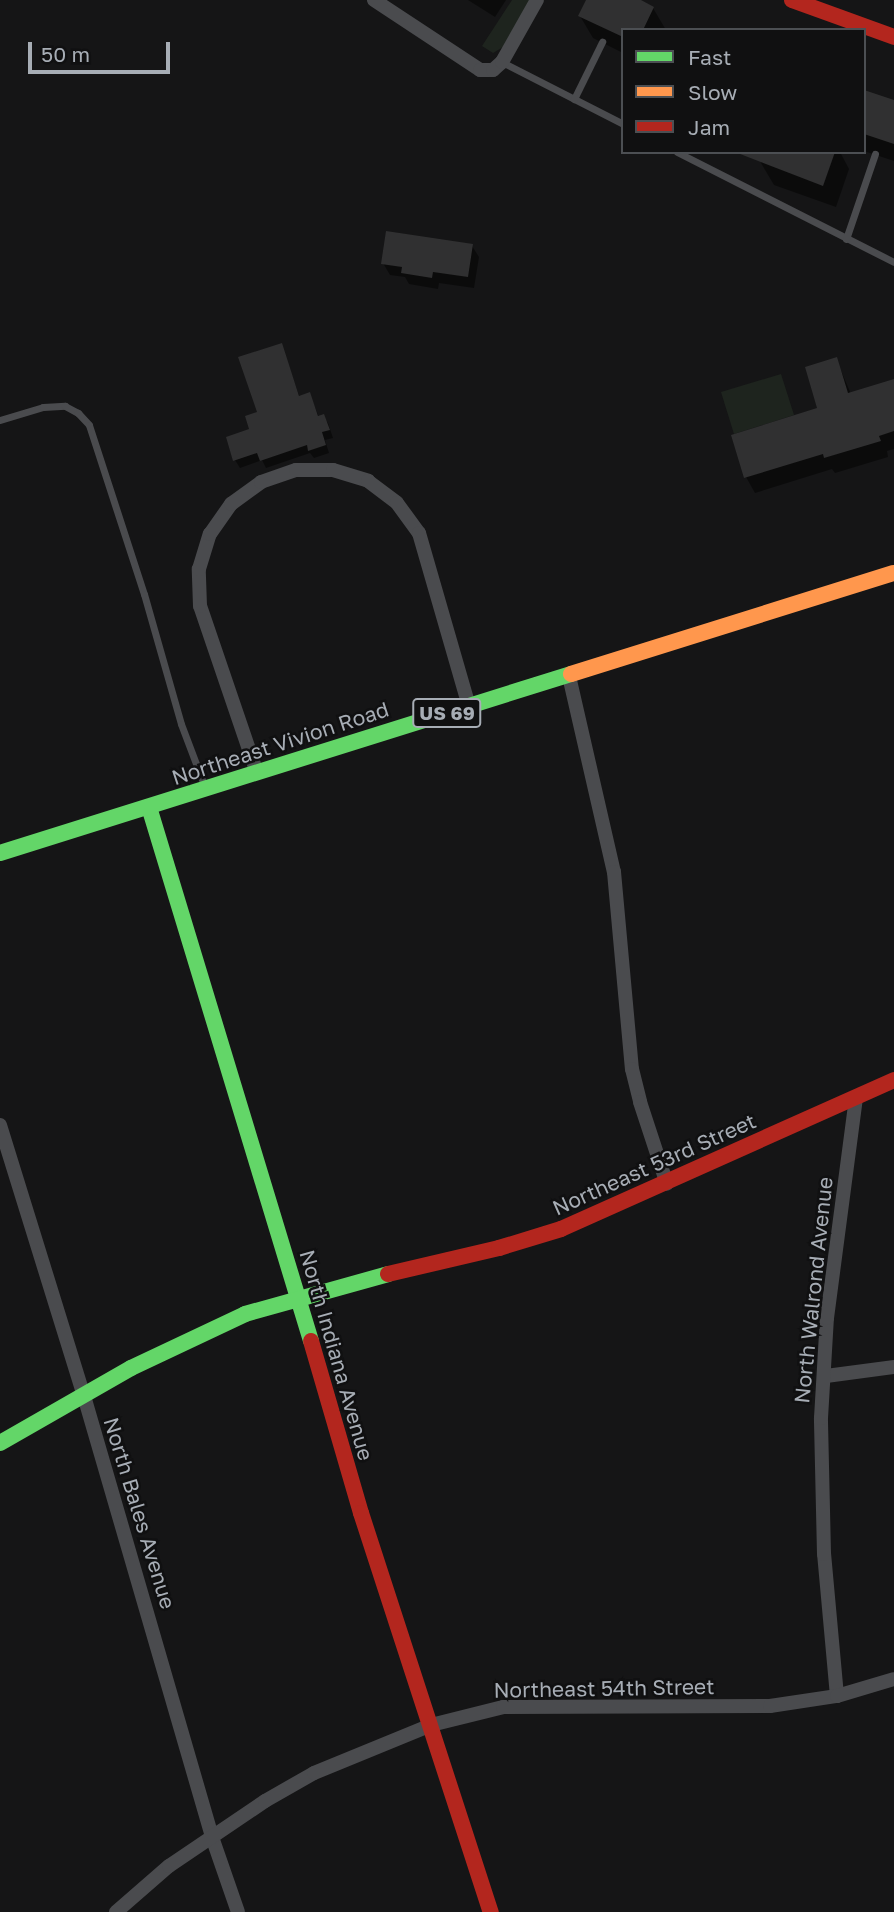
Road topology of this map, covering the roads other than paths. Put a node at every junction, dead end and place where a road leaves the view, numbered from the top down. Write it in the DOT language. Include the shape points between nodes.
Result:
graph roads {
  1 [pos="374,0"];
  2 [pos="537,0"];
  3 [pos="792,0"];
  4 [pos="894,37"];
  5 [pos="602,42"];
  6 [pos="498,66"];
  7 [pos="573,99"];
  8 [pos="621,123"];
  9 [pos="681,154"];
  10 [pos="875,154"];
  11 [pos="846,239"];
  12 [pos="894,262"];
  13 [pos="0,420"];
  14 [pos="894,573"];
  15 [pos="569,676"];
  16 [pos="469,706"];
  17 [pos="257,773"];
  18 [pos="205,789"];
  19 [pos="149,807"];
  20 [pos="0,853"];
  21 [pos="894,1080"];
  22 [pos="856,1098"];
  23 [pos="0,1125"];
  24 [pos="667,1184"];
  25 [pos="299,1300"];
  26 [pos="894,1367"];
  27 [pos="825,1376"];
  28 [pos="83,1396"];
  29 [pos="0,1444"];
  30 [pos="894,1679"];
  31 [pos="837,1696"];
  32 [pos="431,1726"];
  33 [pos="212,1837"];
  34 [pos="116,1912"];
  35 [pos="238,1912"];
  36 [pos="491,1912"];
  1 -- 6 [label="street" via="480,70"];
  2 -- 6 [label="street"];
  3 -- 4 [label="street"];
  5 -- 7 [label="lane"];
  6 -- 7 [label="lane"];
  7 -- 8 [label="lane"];
  9 -- 11 [label="lane"];
  10 -- 11 [label="lane"];
  11 -- 12 [label="lane"];
  13 -- 18 [label="lane" via="43,407 65,406 89,425"];
  14 -- 15 [label="street, Northeast Vivion Road / US 69"];
  15 -- 16 [label="street, Northeast Vivion Road / US 69"];
  15 -- 24 [label="street" via="614,872 632,1069"];
  16 -- 17 [label="street, Northeast Vivion Road / US 69"];
  16 -- 17 [label="street" via="419,533 397,503 368,481 333,470 296,470 261,482 231,504 210,534 199,569 200,606"];
  17 -- 18 [label="street, Northeast Vivion Road / US 69"];
  18 -- 19 [label="street, Northeast Vivion Road / US 69"];
  19 -- 20 [label="street, Northeast Vivion Road / US 69"];
  19 -- 25 [label="street, North Indiana Avenue"];
  21 -- 22 [label="street, Northeast 53rd Street"];
  22 -- 24 [label="street, Northeast 53rd Street"];
  22 -- 27 [label="street, North Walrond Avenue" via="827,1318"];
  23 -- 28 [label="street, North Bales Avenue"];
  24 -- 25 [label="street, Northeast 53rd Street" via="561,1229"];
  25 -- 28 [label="street, Northeast 53rd Street" via="245,1314 179,1343"];
  25 -- 32 [label="street, North Indiana Avenue" via="361,1513"];
  26 -- 27 [label="street"];
  27 -- 31 [label="street, North Walrond Avenue" via="821,1418 824,1554"];
  28 -- 29 [label="street, Northeast 53rd Street"];
  28 -- 33 [label="street, North Bales Avenue"];
  30 -- 31 [label="street, Northeast 54th Street"];
  31 -- 32 [label="street, Northeast 54th Street" via="770,1706 503,1707"];
  32 -- 33 [label="street, Northeast 54th Street" via="314,1773"];
  32 -- 36 [label="street, North Indiana Avenue"];
  33 -- 34 [label="street, Northeast 54th Street" via="169,1866"];
  33 -- 35 [label="street, North Bales Avenue"];
}
